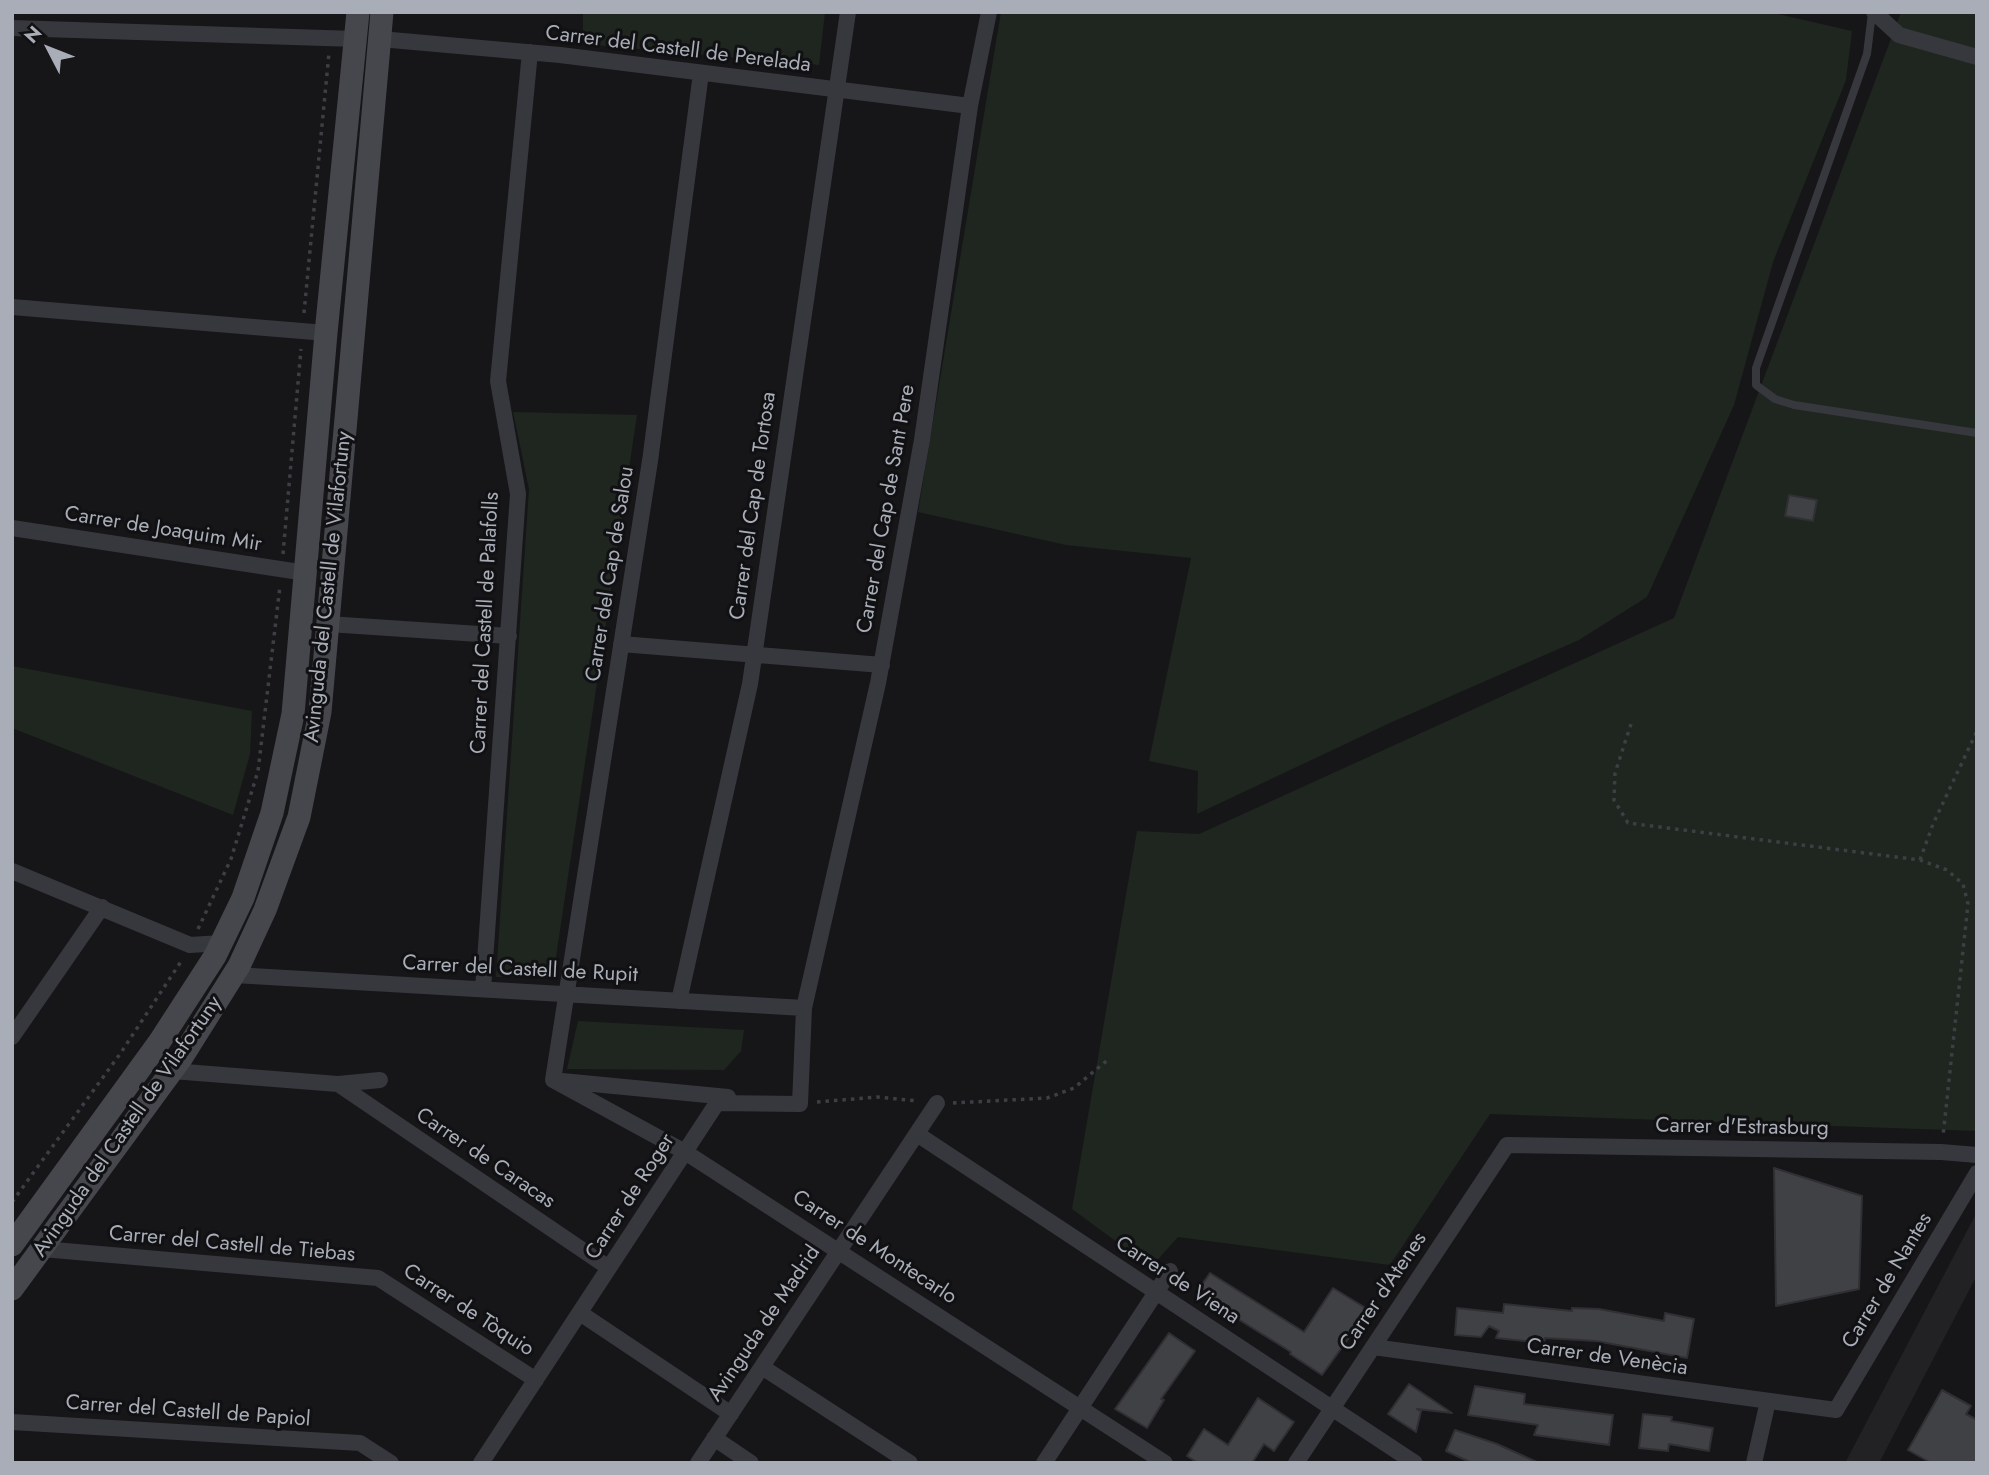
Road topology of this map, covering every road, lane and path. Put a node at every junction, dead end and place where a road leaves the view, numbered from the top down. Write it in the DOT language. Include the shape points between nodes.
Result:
graph roads {
  1 [pos="358,12"];
  2 [pos="383,12"];
  3 [pos="848,12"];
  4 [pos="989,12"];
  5 [pos="1873,12"];
  6 [pos="12,28"];
  7 [pos="330,38"];
  8 [pos="356,39"];
  9 [pos="380,39"];
  10 [pos="530,52"];
  11 [pos="1977,57"];
  12 [pos="701,73"];
  13 [pos="836,91"];
  14 [pos="970,106"];
  15 [pos="12,307"];
  16 [pos="302,332"];
  17 [pos="326,334"];
  18 [pos="1977,433"];
  19 [pos="12,528"];
  20 [pos="282,569"];
  21 [pos="306,573"];
  22 [pos="328,624"];
  23 [pos="509,636"];
  24 [pos="621,644"];
  25 [pos="754,655"];
  26 [pos="881,665"];
  27 [pos="1631,724"];
  28 [pos="1977,731"];
  29 [pos="1920,860"];
  30 [pos="12,871"];
  31 [pos="102,907"];
  32 [pos="221,943"];
  33 [pos="190,945"];
  34 [pos="234,975"];
  35 [pos="483,989"];
  36 [pos="566,994"];
  37 [pos="680,1001"];
  38 [pos="803,1008"];
  39 [pos="12,1037"];
  40 [pos="1110,1058"];
  41 [pos="172,1071"];
  42 [pos="380,1080"];
  43 [pos="553,1080"];
  44 [pos="338,1084"];
  45 [pos="937,1103"];
  46 [pos="800,1104"];
  47 [pos="917,1134"];
  48 [pos="1507,1145"];
  49 [pos="685,1152"];
  50 [pos="1941,1152"];
  51 [pos="1977,1155"];
  52 [pos="1977,1173"];
  53 [pos="12,1202"];
  54 [pos="12,1245"];
  55 [pos="42,1249"];
  56 [pos="839,1251"];
  57 [pos="609,1268"];
  58 [pos="1170,1271"];
  59 [pos="377,1278"];
  60 [pos="12,1290"];
  61 [pos="1156,1293"];
  62 [pos="580,1313"];
  63 [pos="1373,1347"];
  64 [pos="762,1367"];
  65 [pos="537,1380"];
  66 [pos="1768,1401"];
  67 [pos="1081,1406"];
  68 [pos="1332,1408"];
  69 [pos="1836,1410"];
  70 [pos="731,1414"];
  71 [pos="12,1422"];
  72 [pos="714,1438"];
  73 [pos="391,1463"];
  74 [pos="481,1463"];
  75 [pos="698,1463"];
  76 [pos="751,1463"];
  77 [pos="910,1463"];
  78 [pos="1044,1463"];
  79 [pos="1165,1463"];
  80 [pos="1296,1463"];
  81 [pos="1415,1463"];
  82 [pos="1754,1463"];
  1 -- 8 [label="street, Avinguda del Castell de Vilafortuny"];
  2 -- 9 [label="street, Avinguda del Castell de Vilafortuny"];
  3 -- 13 [label="street, Carrer del Cap de Tortosa"];
  4 -- 14 [label="street, Carrer del Cap de Sant Pere"];
  5 -- 11 [label="street" via="1899,35"];
  5 -- 18 [label="lane" via="1867,54 1756,368 1756,385 1774,399 1794,405"];
  6 -- 7 [label="street"];
  7 -- 8 [label="street"];
  7 -- 16 [label="path"];
  8 -- 17 [label="street, Avinguda del Castell de Vilafortuny"];
  9 -- 10 [label="street, Carrer del Castell de Perelada"];
  9 -- 22 [label="street, Avinguda del Castell de Vilafortuny"];
  10 -- 12 [label="street, Carrer del Castell de Perelada"];
  10 -- 23 [label="street, Carrer del Castell de Palafolls" via="498,381 518,494"];
  12 -- 13 [label="street, Carrer del Castell de Perelada"];
  12 -- 24 [label="street, Carrer del Cap de Salou"];
  13 -- 14 [label="street, Carrer del Castell de Perelada"];
  13 -- 25 [label="street, Carrer del Cap de Tortosa"];
  14 -- 26 [label="street, Carrer del Cap de Sant Pere" via="922,440"];
  15 -- 16 [label="street"];
  16 -- 17 [label="street"];
  16 -- 20 [label="path"];
  17 -- 21 [label="street, Avinguda del Castell de Vilafortuny"];
  19 -- 20 [label="street, Carrer de Joaquim Mir"];
  20 -- 21 [label="street, Carrer de Joaquim Mir"];
  20 -- 33 [label="path" via="258,771 231,859"];
  21 -- 32 [label="street, Avinguda del Castell de Vilafortuny" via="293,714 272,813 243,898"];
  22 -- 23 [label="street"];
  22 -- 34 [label="street, Avinguda del Castell de Vilafortuny" via="320,712 299,817 265,910"];
  23 -- 35 [label="street, Carrer del Castell de Palafolls"];
  24 -- 25 [label="street"];
  24 -- 36 [label="street, Carrer del Cap de Salou"];
  25 -- 26 [label="street"];
  25 -- 37 [label="street, Carrer del Cap de Tortosa"];
  26 -- 38 [label="street, Carrer del Cap de Sant Pere"];
  27 -- 29 [label="path" via="1615,773 1614,800 1628,823"];
  28 -- 29 [label="path"];
  29 -- 50 [label="path" via="1947,870 1963,884 1968,904"];
  30 -- 31 [label="street"];
  31 -- 33 [label="street"];
  31 -- 39 [label="street"];
  32 -- 33 [label="street"];
  32 -- 54 [label="street, Avinguda del Castell de Vilafortuny" via="160,1041"];
  33 -- 53 [label="path" via="120,1054"];
  34 -- 35 [label="street, Carrer del Castell de Rupit"];
  34 -- 41 [label="street, Avinguda del Castell de Vilafortuny"];
  35 -- 36 [label="street, Carrer del Castell de Rupit"];
  36 -- 37 [label="street, Carrer del Castell de Rupit"];
  36 -- 43 [label="street, Carrer del Cap de Salou"];
  37 -- 38 [label="street, Carrer del Castell de Rupit"];
  38 -- 46 [label="street"];
  40 -- 45 [label="path" via="1074,1088 1047,1098"];
  41 -- 44 [label="street"];
  41 -- 55 [label="street, Avinguda del Castell de Vilafortuny"];
  42 -- 44 [label="street"];
  43 -- 46 [label="street"];
  43 -- 49 [label="street, Carrer de Montecarlo"];
  44 -- 57 [label="street, Carrer de Caracas"];
  45 -- 46 [label="path" via="877,1097"];
  45 -- 47 [label="street, Avinguda de Madrid"];
  46 -- 49 [label="street, Carrer de Roger" via="717,1103"];
  47 -- 56 [label="street, Avinguda de Madrid"];
  47 -- 61 [label="street, Carrer de Viena"];
  48 -- 50 [label="street, Carrer d'Estrasburg"];
  48 -- 63 [label="street, Carrer d'Atenes"];
  49 -- 56 [label="street, Carrer de Montecarlo"];
  49 -- 57 [label="street, Carrer de Roger"];
  50 -- 51 [label="street, Carrer d'Estrasburg"];
  52 -- 69 [label="street, Carrer de Nantes"];
  55 -- 59 [label="street, Carrer del Castell de Tiebas"];
  55 -- 60 [label="street, Avinguda del Castell de Vilafortuny"];
  56 -- 64 [label="street, Avinguda de Madrid"];
  56 -- 67 [label="street, Carrer de Montecarlo"];
  57 -- 62 [label="street, Carrer de Roger"];
  58 -- 61 [label="street"];
  59 -- 65 [label="street, Carrer de Tòquio"];
  61 -- 67 [label="street"];
  61 -- 68 [label="street, Carrer de Viena"];
  62 -- 65 [label="street, Carrer de Roger"];
  62 -- 70 [label="street"];
  63 -- 66 [label="street, Carrer de Venècia"];
  63 -- 68 [label="street, Carrer d'Atenes"];
  64 -- 70 [label="street, Avinguda de Madrid"];
  64 -- 77 [label="street"];
  65 -- 74 [label="street, Carrer de Roger"];
  66 -- 69 [label="street, Carrer de Venècia"];
  66 -- 82 [label="street"];
  67 -- 78 [label="street"];
  67 -- 79 [label="street, Carrer de Montecarlo"];
  68 -- 80 [label="street, Carrer d'Atenes"];
  68 -- 81 [label="street, Carrer de Viena"];
  70 -- 72 [label="street, Avinguda de Madrid"];
  71 -- 73 [label="street, Carrer del Castell de Papiol" via="360,1443"];
  72 -- 75 [label="street, Avinguda de Madrid"];
  72 -- 76 [label="street"];
}
